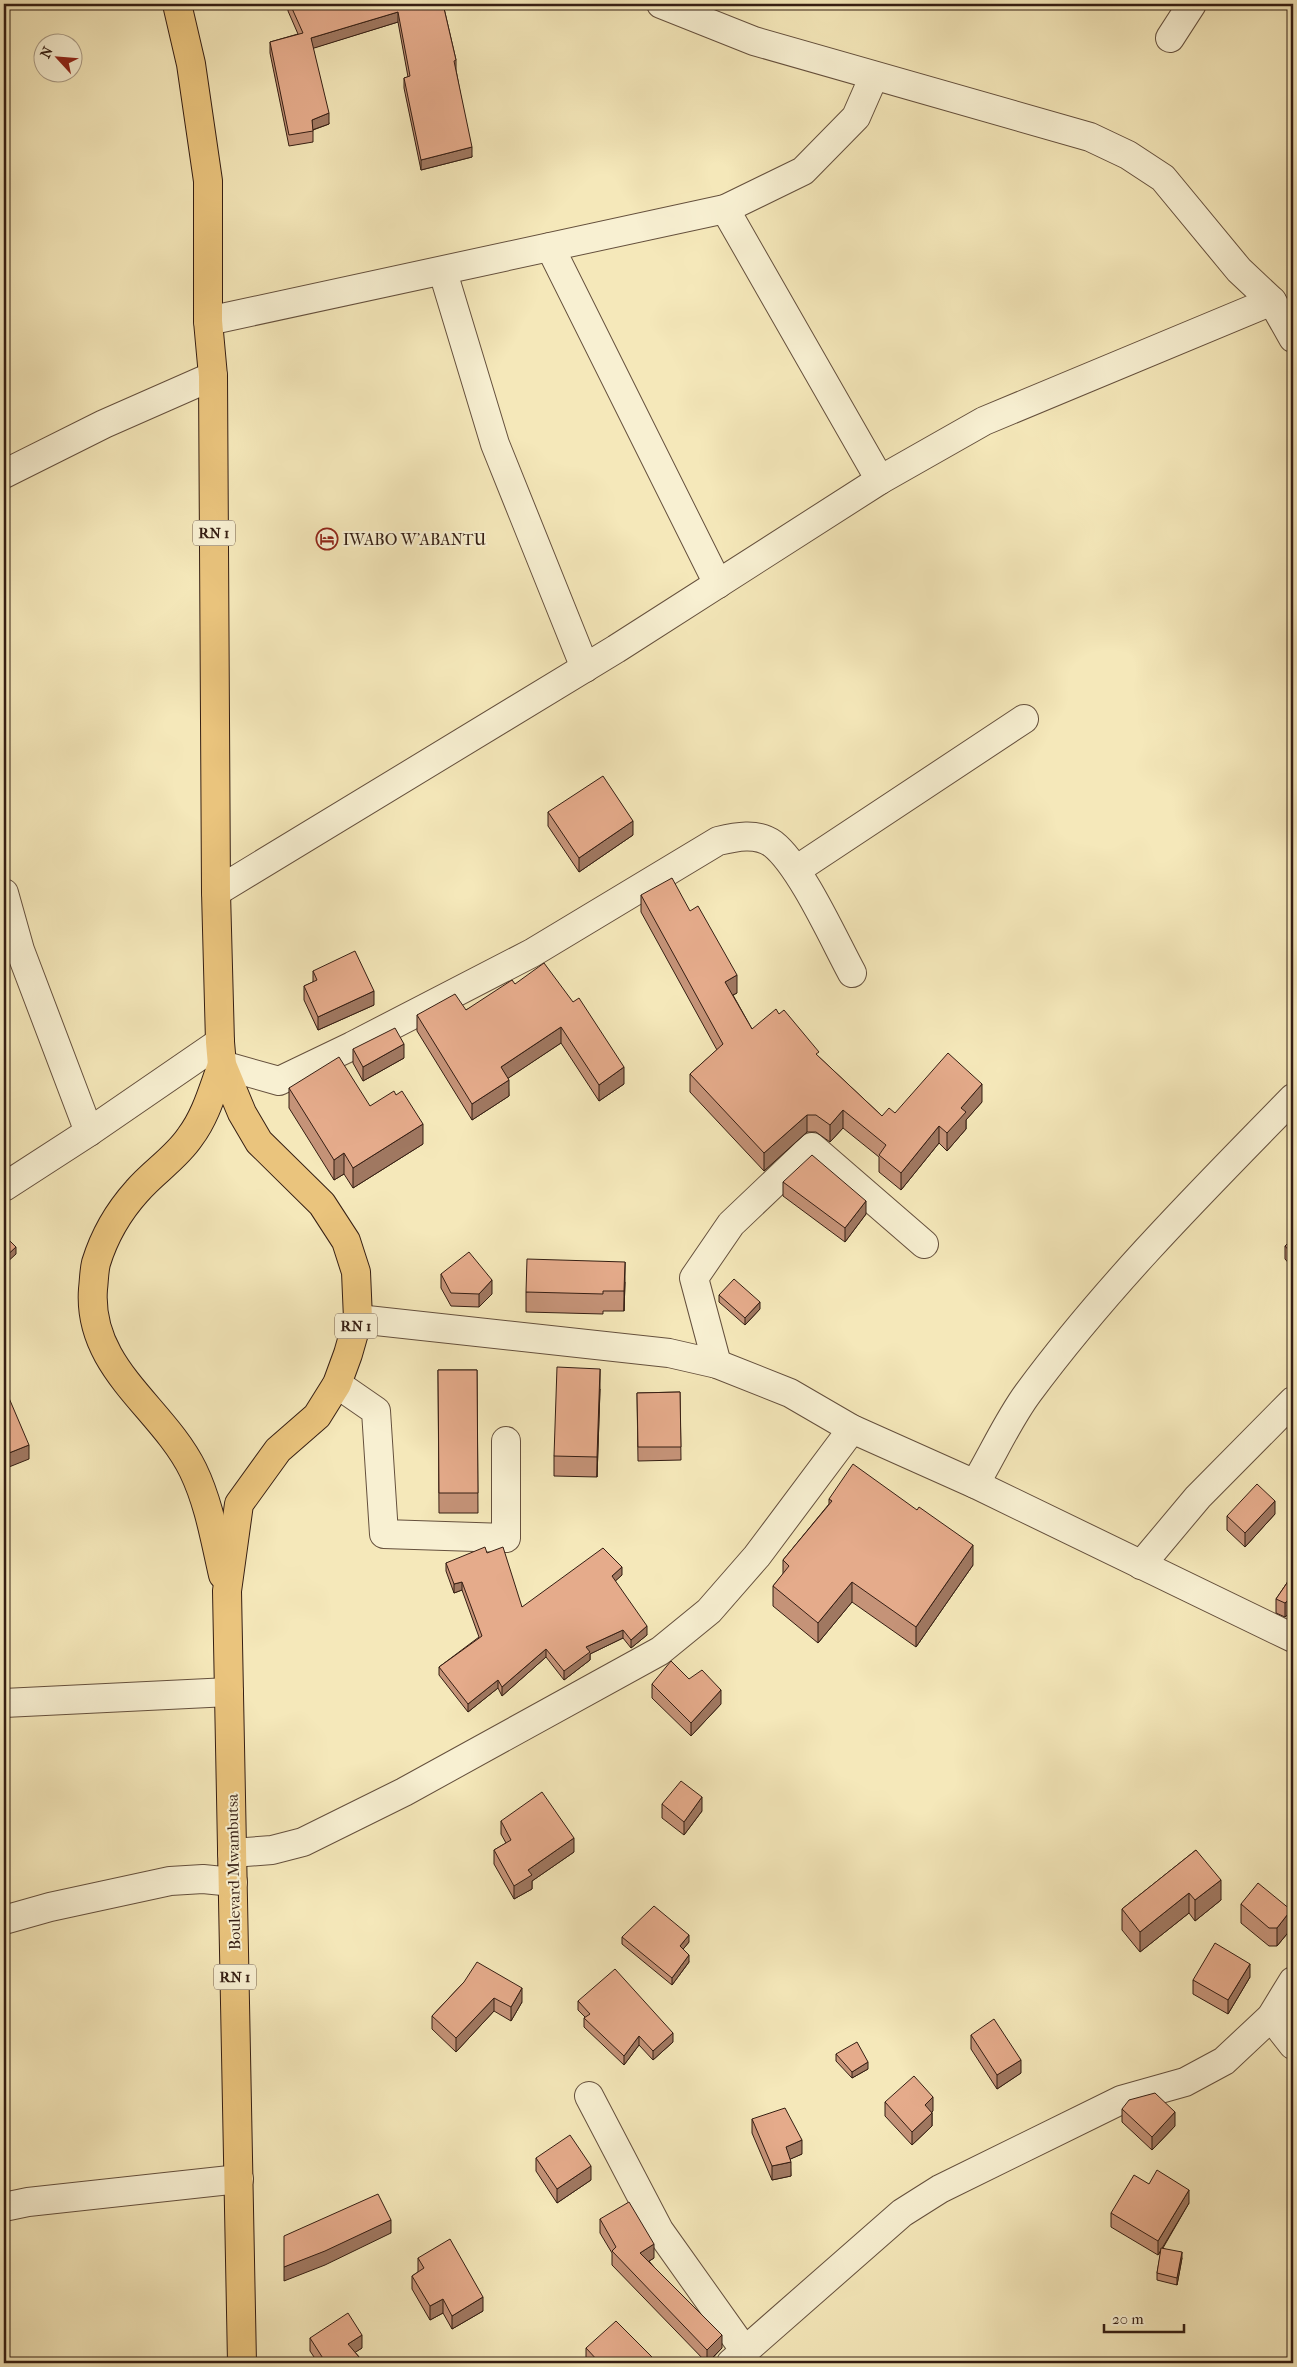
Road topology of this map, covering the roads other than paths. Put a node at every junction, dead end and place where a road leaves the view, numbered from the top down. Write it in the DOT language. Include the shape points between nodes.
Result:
graph roads {
  1 [pos="177,4"];
  2 [pos="662,4"];
  3 [pos="1192,4"];
  4 [pos="1170,38"];
  5 [pos="874,76"];
  6 [pos="725,210"];
  7 [pos="550,247"];
  8 [pos="443,272"];
  9 [pos="1272,301"];
  10 [pos="208,321"];
  11 [pos="1293,338"];
  12 [pos="213,376"];
  13 [pos="4,474"];
  14 [pos="880,480"];
  15 [pos="718,584"];
  16 [pos="584,668"];
  17 [pos="1024,720"];
  18 [pos="796,870"];
  19 [pos="216,892"];
  20 [pos="4,893"];
  21 [pos="12,954"];
  22 [pos="852,973"];
  23 [pos="221,1053"];
  24 [pos="1293,1098"];
  25 [pos="89,1132"];
  26 [pos="4,1187"];
  27 [pos="924,1244"];
  28 [pos="358,1319"];
  29 [pos="716,1364"];
  30 [pos="336,1384"];
  31 [pos="1293,1401"];
  32 [pos="852,1429"];
  33 [pos="506,1441"];
  34 [pos="975,1484"];
  35 [pos="1141,1565"];
  36 [pos="227,1591"];
  37 [pos="1293,1638"];
  38 [pos="229,1692"];
  39 [pos="4,1703"];
  40 [pos="232,1853"];
  41 [pos="233,1882"];
  42 [pos="4,1920"];
  43 [pos="1293,1982"];
  44 [pos="1270,2017"];
  45 [pos="1293,2045"];
  46 [pos="589,2096"];
  47 [pos="239,2179"];
  48 [pos="4,2207"];
  49 [pos="738,2357"];
  50 [pos="242,2363"];
  1 -- 10 [label="highway, RN 1" via="191,64 208,181"];
  2 -- 5 [label="street" via="754,40"];
  3 -- 4 [label="street"];
  5 -- 6 [label="street" via="856,117 804,171"];
  5 -- 9 [label="street" via="1090,137 1128,155 1163,178 1239,270"];
  6 -- 7 [label="street"];
  6 -- 14 [label="street"];
  7 -- 8 [label="street"];
  7 -- 15 [label="street"];
  8 -- 10 [label="street"];
  8 -- 16 [label="street" via="495,444"];
  9 -- 11 [label="street"];
  9 -- 14 [label="street" via="984,421"];
  10 -- 12 [label="highway, RN 1"];
  12 -- 13 [label="street" via="104,424"];
  12 -- 19 [label="highway, RN 1"];
  14 -- 15 [label="street"];
  15 -- 16 [label="street"];
  16 -- 19 [label="street"];
  17 -- 18 [label="street"];
  18 -- 22 [label="street"];
  18 -- 23 [label="street" via="773,844 746,835 718,841 532,953 279,1081"];
  19 -- 23 [label="highway, RN 1"];
  20 -- 21 [label="street"];
  21 -- 25 [label="street"];
  23 -- 25 [label="street"];
  23 -- 28 [label="highway, Boulevard Mwambutsa / RN 1" via="242,1113 259,1142 322,1204 346,1241 356,1272"];
  23 -- 36 [label="highway, Boulevard Mwambutsa / RN 1" via="203,1117 190,1138 136,1191 115,1220 96,1264 92,1303 98,1335 112,1366 179,1446 193,1470 206,1504"];
  24 -- 34 [label="street" via="1171,1222 1083,1326 1027,1394"];
  25 -- 26 [label="street"];
  27 -- 29 [label="street" via="812,1147 731,1224 694,1278"];
  28 -- 29 [label="street" via="668,1353"];
  28 -- 30 [label="highway, Boulevard Mwambutsa / RN 1"];
  29 -- 32 [label="street" via="790,1393"];
  30 -- 33 [label="street" via="376,1410 384,1534 506,1538"];
  30 -- 36 [label="highway, Boulevard Mwambutsa / RN 1" via="317,1416 278,1450 238,1504"];
  31 -- 35 [label="street" via="1198,1497"];
  32 -- 34 [label="street"];
  32 -- 40 [label="street" via="757,1556 709,1611 660,1651 404,1792 303,1842 272,1850"];
  34 -- 35 [label="street"];
  35 -- 37 [label="street"];
  36 -- 38 [label="highway, Boulevard Mwambutsa / RN 1"];
  38 -- 39 [label="street"];
  38 -- 40 [label="highway, Boulevard Mwambutsa / RN 1"];
  40 -- 41 [label="highway, Boulevard Mwambutsa / RN 1"];
  41 -- 42 [label="street" via="170,1881"];
  41 -- 47 [label="highway, Boulevard Mwambutsa / RN 1"];
  43 -- 44 [label="street"];
  44 -- 45 [label="street"];
  44 -- 49 [label="street" via="1224,2060 1193,2077 1121,2100 940,2189 910,2208"];
  46 -- 49 [label="street" via="659,2230"];
  47 -- 48 [label="street"];
  47 -- 50 [label="highway, Boulevard Mwambutsa / RN 1"];
}
